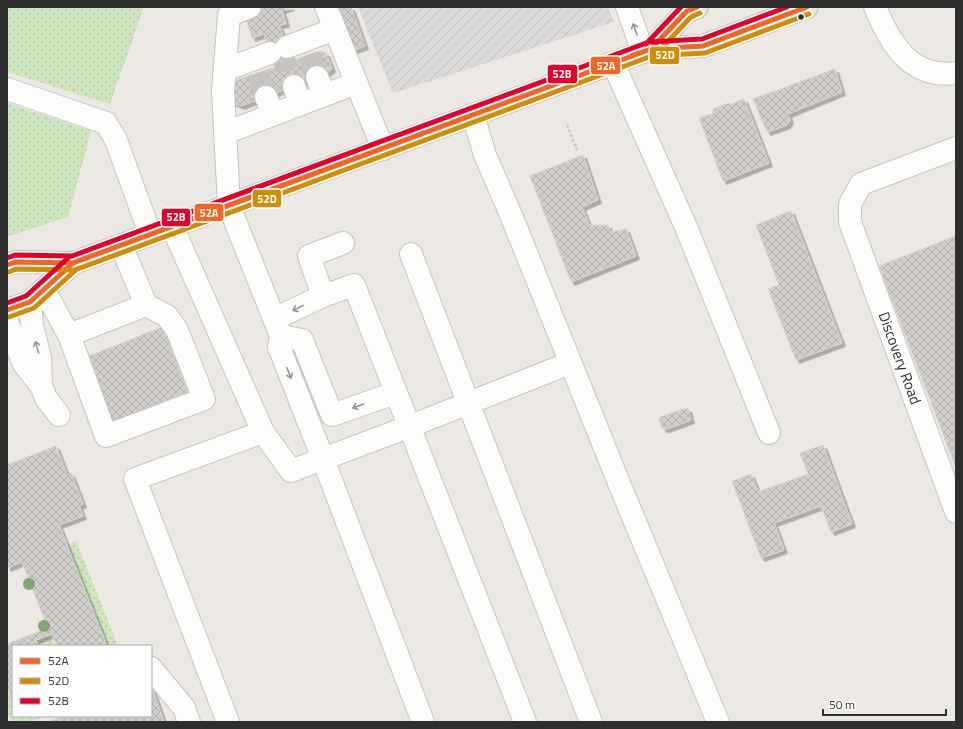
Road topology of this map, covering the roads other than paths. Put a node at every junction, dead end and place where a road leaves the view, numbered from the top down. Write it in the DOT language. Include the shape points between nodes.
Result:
graph roads {
  1 [pos="250,7"];
  2 [pos="326,7"];
  3 [pos="627,7"];
  4 [pos="807,7"];
  5 [pos="875,7"];
  6 [pos="693,8"];
  7 [pos="230,11"];
  8 [pos="335,29"];
  9 [pos="647,50"];
  10 [pos="613,63"];
  11 [pos="225,70"];
  12 [pos="956,73"];
  13 [pos="356,83"];
  14 [pos="7,89"];
  15 [pos="473,115"];
  16 [pos="225,133"];
  17 [pos="956,148"];
  18 [pos="383,149"];
  19 [pos="229,206"];
  20 [pos="172,226"];
  21 [pos="150,234"];
  22 [pos="343,243"];
  23 [pos="121,245"];
  24 [pos="411,254"];
  25 [pos="73,263"];
  26 [pos="7,265"];
  27 [pos="37,296"];
  28 [pos="322,296"];
  29 [pos="146,305"];
  30 [pos="7,310"];
  31 [pos="7,321"];
  32 [pos="277,328"];
  33 [pos="69,335"];
  34 [pos="570,363"];
  35 [pos="395,393"];
  36 [pos="469,403"];
  37 [pos="408,427"];
  38 [pos="263,432"];
  39 [pos="769,433"];
  40 [pos="323,459"];
  41 [pos="956,512"];
  42 [pos="152,669"];
  43 [pos="189,722"];
  44 [pos="228,722"];
  45 [pos="423,722"];
  46 [pos="525,722"];
  47 [pos="591,722"];
  48 [pos="718,722"];
  1 -- 7 [label="street"];
  2 -- 8 [label="street"];
  9 -- 3 [label="street, one-way"];
  4 -- 9 [label="main road" via="703,46"];
  5 -- 12 [label="street" via="894,43 912,63 925,71"];
  6 -- 9 [label="main road"];
  7 -- 11 [label="street"];
  8 -- 11 [label="street" via="280,55"];
  8 -- 13 [label="street"];
  9 -- 10 [label="main road"];
  10 -- 15 [label="main road"];
  10 -- 39 [label="street" via="686,227"];
  11 -- 16 [label="street"];
  13 -- 16 [label="street" via="321,86 297,95 270,106"];
  13 -- 18 [label="street"];
  14 -- 21 [label="street" via="106,123 116,140"];
  15 -- 18 [label="main road"];
  15 -- 34 [label="street" via="485,155"];
  16 -- 19 [label="street"];
  17 -- 41 [label="street, Discovery Road" via="861,184 850,204 850,222"];
  18 -- 19 [label="main road"];
  19 -- 20 [label="main road"];
  19 -- 32 [label="street"];
  20 -- 21 [label="main road"];
  20 -- 38 [label="street"];
  21 -- 23 [label="main road"];
  22 -- 28 [label="street" via="309,256"];
  23 -- 25 [label="main road"];
  23 -- 29 [label="street"];
  24 -- 36 [label="street"];
  25 -- 26 [label="main road" via="15,262"];
  25 -- 27 [label="main road"];
  27 -- 30 [label="main road"];
  31 -- 27 [label="street, one-way" via="24,364 45,401 40,357 32,326"];
  27 -- 33 [label="street"];
  28 -- 32 [label="street, one-way"];
  28 -- 35 [label="street" via="354,285"];
  29 -- 33 [label="street"];
  29 -- 33 [label="street" via="167,316 177,330 204,399 106,436"];
  35 -- 32 [label="street, one-way" via="332,415 302,340"];
  32 -- 40 [label="street, one-way" via="279,347"];
  34 -- 36 [label="street"];
  34 -- 48 [label="street"];
  35 -- 37 [label="street"];
  36 -- 37 [label="street"];
  36 -- 47 [label="street"];
  37 -- 40 [label="street"];
  37 -- 46 [label="street"];
  38 -- 40 [label="street" via="291,471"];
  38 -- 44 [label="street" via="135,479"];
  40 -- 45 [label="street"];
  42 -- 43 [label="street" via="184,708"];
}
